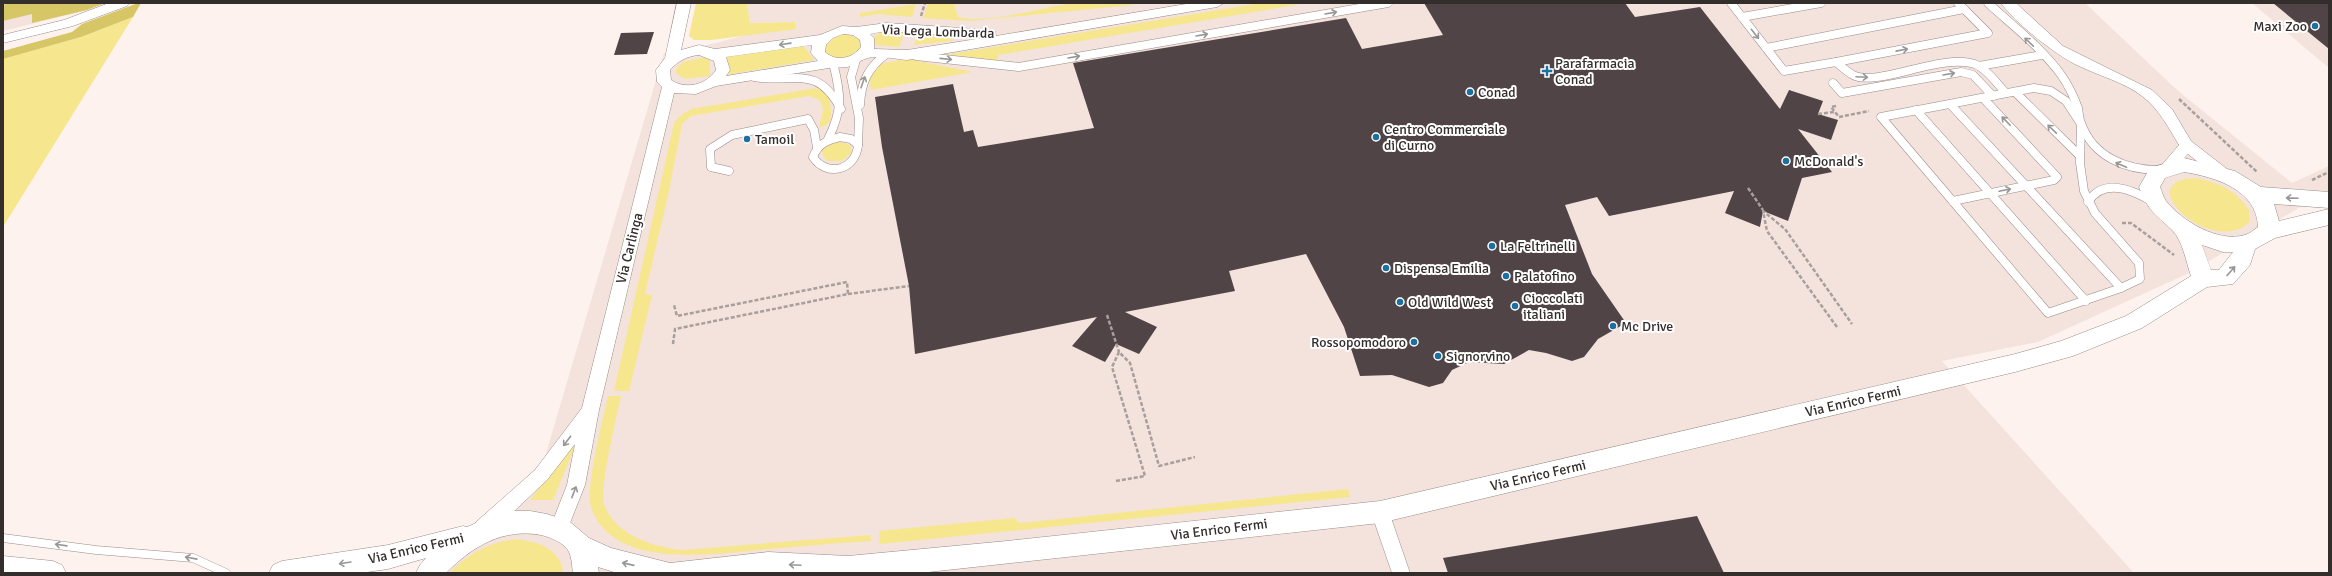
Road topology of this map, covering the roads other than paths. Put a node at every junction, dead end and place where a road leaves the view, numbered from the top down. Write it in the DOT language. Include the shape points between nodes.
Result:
graph roads {
  1 [pos="122,3"];
  2 [pos="684,3"];
  3 [pos="1217,3"];
  4 [pos="1388,3"];
  5 [pos="1731,3"];
  6 [pos="1821,3"];
  7 [pos="1958,3"];
  8 [pos="1988,3"];
  9 [pos="2008,3"];
  10 [pos="1964,9"];
  11 [pos="1742,17"];
  12 [pos="856,31"];
  13 [pos="1045,31"];
  14 [pos="3,39"];
  15 [pos="823,39"];
  16 [pos="1766,48"];
  17 [pos="715,54"];
  18 [pos="886,54"];
  19 [pos="907,54"];
  20 [pos="2042,54"];
  21 [pos="860,56"];
  22 [pos="672,59"];
  23 [pos="1836,62"];
  24 [pos="833,63"];
  25 [pos="1979,66"];
  26 [pos="754,77"];
  27 [pos="714,82"];
  28 [pos="1833,83"];
  29 [pos="669,86"];
  30 [pos="2015,92"];
  31 [pos="2006,93"];
  32 [pos="1993,96"];
  33 [pos="1984,98"];
  34 [pos="1950,104"];
  35 [pos="841,109"];
  36 [pos="1916,110"];
  37 [pos="859,118"];
  38 [pos="2081,124"];
  39 [pos="828,139"];
  40 [pos="858,145"];
  41 [pos="2186,145"];
  42 [pos="817,147"];
  43 [pos="2080,156"];
  44 [pos="2164,168"];
  45 [pos="729,171"];
  46 [pos="2222,173"];
  47 [pos="2026,186"];
  48 [pos="1990,194"];
  49 [pos="2254,194"];
  50 [pos="2329,200"];
  51 [pos="1953,201"];
  52 [pos="2088,202"];
  53 [pos="2154,202"];
  54 [pos="2329,217"];
  55 [pos="2181,227"];
  56 [pos="2269,231"];
  57 [pos="2246,244"];
  58 [pos="2200,271"];
  59 [pos="2121,288"];
  60 [pos="2086,301"];
  61 [pos="590,410"];
  62 [pos="1380,512"];
  63 [pos="559,528"];
  64 [pos="478,533"];
  65 [pos="3,538"];
  66 [pos="580,546"];
  67 [pos="3,568"];
  68 [pos="840,570"];
  69 [pos="53,573"];
  70 [pos="226,573"];
  71 [pos="282,573"];
  72 [pos="429,573"];
  73 [pos="586,573"];
  74 [pos="666,573"];
  75 [pos="675,573"];
  76 [pos="1401,573"];
  1 -- 14 [label="street" via="68,23"];
  2 -- 22 [label="street, Via Carlinga"];
  3 -- 13 [label="street, Via Lega Lombarda"];
  19 -- 4 [label="lane, one-way" via="1019,67"];
  5 -- 11 [label="lane"];
  6 -- 11 [label="lane"];
  7 -- 10 [label="lane"];
  20 -- 8 [label="lane, one-way"];
  9 -- 41 [label="street" via="2058,49 2083,63 2130,82 2147,93 2167,112"];
  10 -- 16 [label="lane"];
  23 -- 10 [label="lane, one-way" via="1988,33"];
  11 -- 16 [label="lane, one-way"];
  12 -- 13 [label="street, Via Lega Lombarda" via="887,27 983,34"];
  12 -- 15 [label="street, Via Lega Lombarda" via="835,32"];
  12 -- 21 [label="street, Via Lega Lombarda" via="867,38 868,48"];
  13 -- 19 [label="street, Via Lega Lombarda"];
  15 -- 17 [label="street, Via Lega Lombarda, one-way"];
  15 -- 24 [label="street" via="818,53"];
  16 -- 23 [label="lane" via="1784,71"];
  17 -- 22 [label="street" via="699,50 690,51"];
  17 -- 27 [label="street" via="723,64 723,70"];
  18 -- 19 [label="street, Via Lega Lombarda"];
  18 -- 21 [label="street, Via Lega Lombarda"];
  37 -- 18 [label="lane, one-way" via="861,82 873,63"];
  20 -- 25 [label="lane"];
  20 -- 38 [label="lane" via="2068,86 2076,103"];
  21 -- 24 [label="street, Via Lega Lombarda"];
  21 -- 37 [label="lane" via="852,77"];
  22 -- 29 [label="street, Via Carlinga" via="666,64 662,76"];
  23 -- 25 [label="lane, one-way" via="1854,76 1870,77 1952,62 1967,62"];
  24 -- 26 [label="street, Via Lega Lombarda"];
  24 -- 35 [label="lane"];
  25 -- 31 [label="lane"];
  26 -- 27 [label="street, Via Lega Lombarda"];
  26 -- 35 [label="lane" via="771,80 803,78 821,82 834,96"];
  27 -- 29 [label="street" via="686,90"];
  28 -- 32 [label="lane, one-way" via="1842,93 1968,72"];
  29 -- 61 [label="street, Via Carlinga"];
  30 -- 31 [label="lane"];
  30 -- 38 [label="lane" via="2034,88 2051,91 2066,101"];
  43 -- 30 [label="lane, one-way"];
  31 -- 32 [label="lane"];
  32 -- 33 [label="lane"];
  33 -- 34 [label="lane"];
  47 -- 33 [label="lane, one-way" via="2054,180 2057,177"];
  34 -- 36 [label="lane"];
  34 -- 47 [label="lane"];
  35 -- 39 [label="lane"];
  36 -- 48 [label="lane"];
  36 -- 51 [label="lane" via="1881,117"];
  37 -- 40 [label="lane"];
  38 -- 43 [label="lane"];
  44 -- 38 [label="lane, one-way" via="2145,171 2113,161 2091,141"];
  39 -- 40 [label="lane" via="851,139"];
  39 -- 42 [label="lane"];
  40 -- 42 [label="lane" via="859,154 853,161 843,167 831,169 820,166 813,157"];
  41 -- 44 [label="street" via="2177,158"];
  41 -- 46 [label="street"];
  42 -- 45 [label="lane" via="814,130 808,119 732,135 710,149 711,167"];
  43 -- 52 [label="lane" via="2084,191"];
  44 -- 46 [label="street" via="2184,165"];
  44 -- 53 [label="street" via="2151,178 2149,189"];
  46 -- 49 [label="street"];
  48 -- 47 [label="lane, one-way"];
  47 -- 59 [label="lane"];
  48 -- 51 [label="lane"];
  48 -- 60 [label="lane"];
  50 -- 49 [label="street, one-way"];
  49 -- 56 [label="street" via="2265,207 2270,220"];
  51 -- 60 [label="lane" via="2048,313"];
  52 -- 53 [label="lane" via="2091,194 2099,189 2111,187 2133,192"];
  52 -- 59 [label="lane" via="2139,263 2140,279"];
  53 -- 55 [label="street" via="2164,215"];
  54 -- 56 [label="street"];
  55 -- 57 [label="street" via="2202,238 2225,244"];
  55 -- 58 [label="street" via="2191,244"];
  56 -- 57 [label="street" via="2256,242"];
  58 -- 57 [label="street, Via Enrico Fermi, one-way" via="2225,278 2242,259"];
  58 -- 62 [label="street, Via Enrico Fermi" via="2134,322 2066,349"];
  59 -- 60 [label="lane"];
  63 -- 61 [label="street, Via Carlinga, one-way" via="576,486"];
  61 -- 64 [label="street, Via Carlinga, one-way" via="541,475"];
  62 -- 68 [label="street, Via Enrico Fermi"];
  62 -- 76 [label="street"];
  63 -- 64 [label="street, Via Carlinga" via="535,522 507,523"];
  63 -- 66 [label="street, Via Carlinga"];
  64 -- 71 [label="street, Via Enrico Fermi, one-way" via="388,557"];
  64 -- 72 [label="street, Via Carlinga" via="450,551"];
  70 -- 65 [label="lane, one-way" via="193,558 96,550"];
  66 -- 73 [label="street"];
  74 -- 66 [label="street, one-way" via="608,559"];
  67 -- 69 [label="street"];
  68 -- 75 [label="street, Via Enrico Fermi, one-way" via="768,564"];
}
